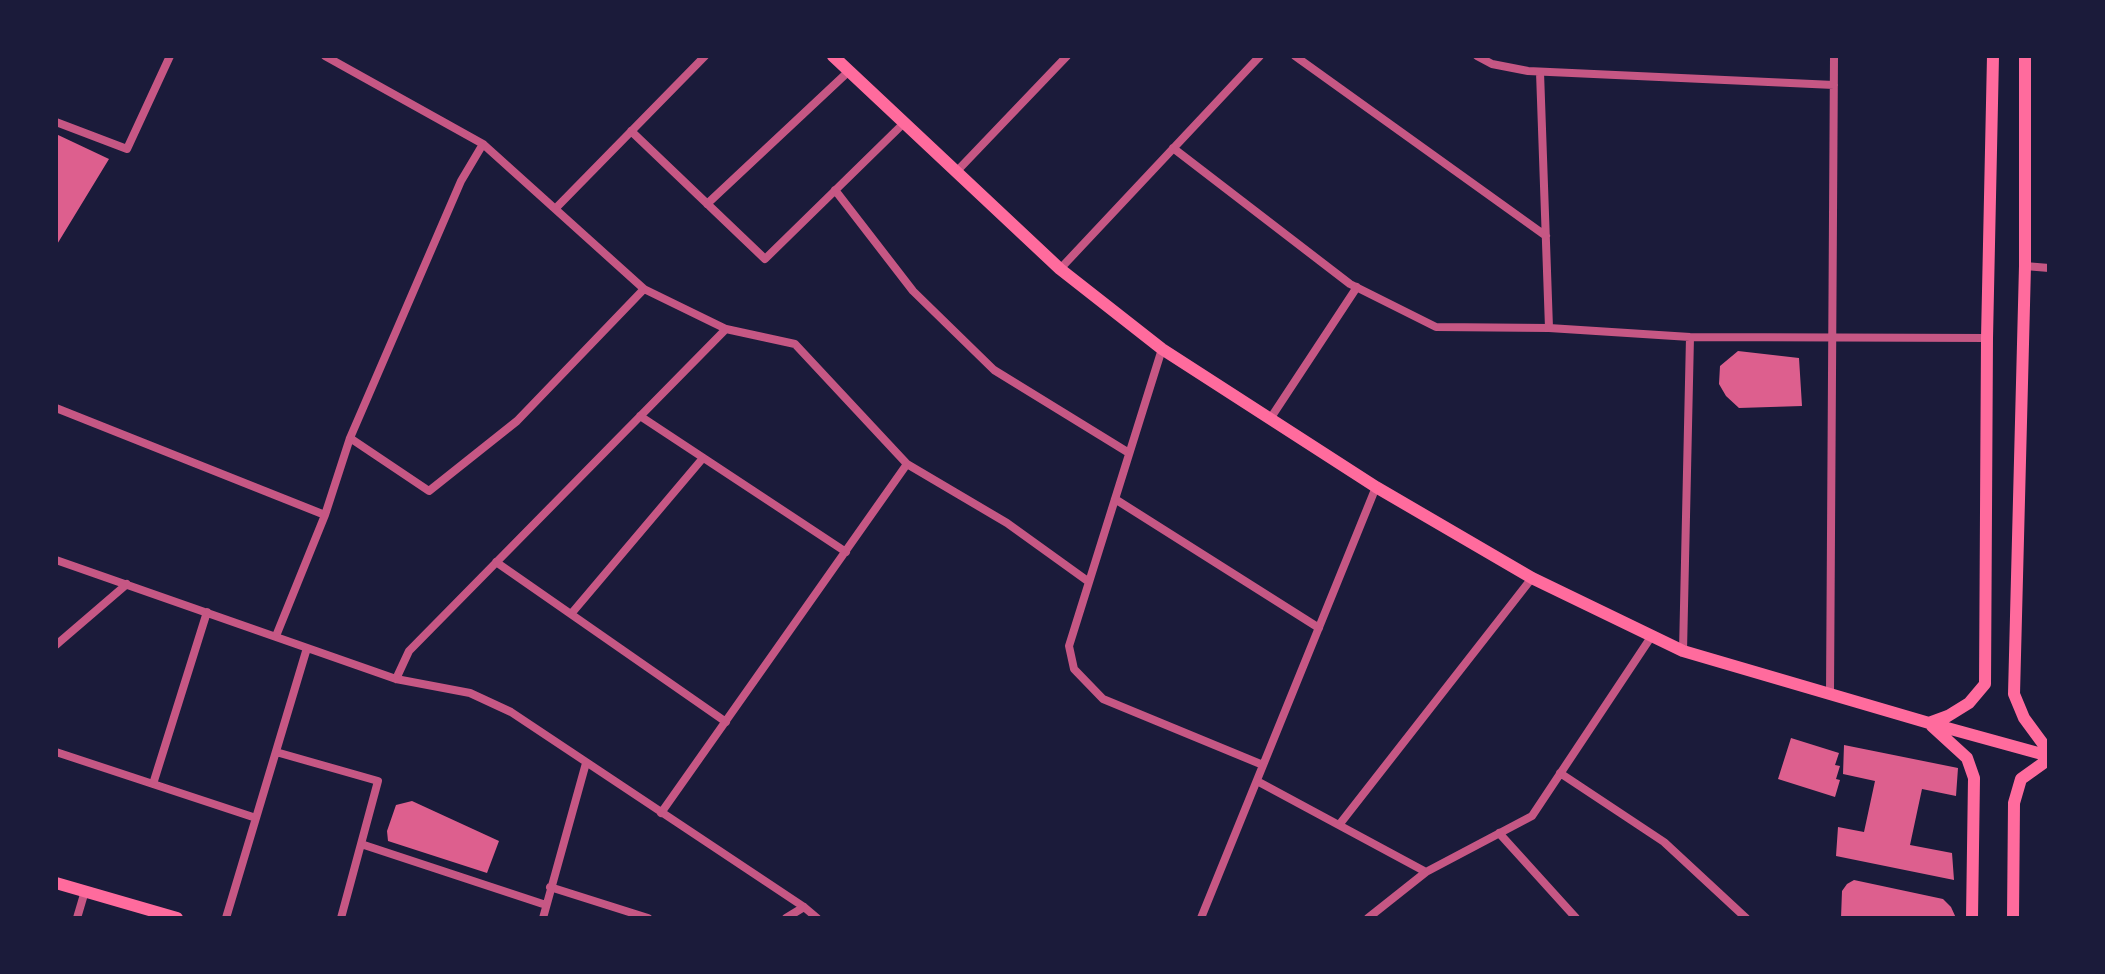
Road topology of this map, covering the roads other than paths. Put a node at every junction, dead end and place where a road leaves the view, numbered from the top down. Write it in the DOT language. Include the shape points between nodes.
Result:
graph roads {
  1 [pos="170,56"];
  2 [pos="325,56"];
  3 [pos="705,56"];
  4 [pos="833,56"];
  5 [pos="1260,56"];
  6 [pos="1295,56"];
  7 [pos="1477,56"];
  8 [pos="1834,56"];
  9 [pos="1993,56"];
  10 [pos="2025,56"];
  11 [pos="1060,58"];
  12 [pos="849,71"];
  13 [pos="1540,72"];
  14 [pos="1834,85"];
  15 [pos="56,122"];
  16 [pos="905,122"];
  17 [pos="631,131"];
  18 [pos="483,144"];
  19 [pos="1173,148"];
  20 [pos="958,170"];
  21 [pos="835,190"];
  22 [pos="707,204"];
  23 [pos="556,208"];
  24 [pos="1546,236"];
  25 [pos="2025,266"];
  26 [pos="2049,268"];
  27 [pos="1060,269"];
  28 [pos="1357,287"];
  29 [pos="644,289"];
  30 [pos="1549,328"];
  31 [pos="726,329"];
  32 [pos="1690,337"];
  33 [pos="1987,338"];
  34 [pos="1832,339"];
  35 [pos="1162,349"];
  36 [pos="56,408"];
  37 [pos="640,416"];
  38 [pos="1270,419"];
  39 [pos="350,438"];
  40 [pos="1129,453"];
  41 [pos="703,458"];
  42 [pos="907,464"];
  43 [pos="1376,487"];
  44 [pos="1115,499"];
  45 [pos="325,515"];
  46 [pos="846,552"];
  47 [pos="56,560"];
  48 [pos="496,562"];
  49 [pos="1532,578"];
  50 [pos="1089,582"];
  51 [pos="127,584"];
  52 [pos="207,612"];
  53 [pos="571,614"];
  54 [pos="1319,628"];
  55 [pos="276,636"];
  56 [pos="1651,637"];
  57 [pos="56,645"];
  58 [pos="307,648"];
  59 [pos="1683,651"];
  60 [pos="396,679"];
  61 [pos="1830,693"];
  62 [pos="726,722"];
  63 [pos="1929,723"];
  64 [pos="56,752"];
  65 [pos="276,752"];
  66 [pos="2049,756"];
  67 [pos="586,763"];
  68 [pos="1263,765"];
  69 [pos="1560,773"];
  70 [pos="1257,781"];
  71 [pos="153,784"];
  72 [pos="661,813"];
  73 [pos="256,818"];
  74 [pos="1339,825"];
  75 [pos="1499,833"];
  76 [pos="361,844"];
  77 [pos="1426,872"];
  78 [pos="56,883"];
  79 [pos="550,887"];
  80 [pos="85,891"];
  81 [pos="546,905"];
  82 [pos="804,907"];
  83 [pos="1370,917"];
  84 [pos="77,918"];
  85 [pos="177,918"];
  86 [pos="226,918"];
  87 [pos="341,918"];
  88 [pos="543,918"];
  89 [pos="648,918"];
  90 [pos="786,918"];
  91 [pos="817,918"];
  92 [pos="1201,918"];
  93 [pos="1576,918"];
  94 [pos="1746,918"];
  95 [pos="1972,918"];
  96 [pos="2013,918"];
  1 -- 15 [label="street" via="127,149"];
  2 -- 18 [label="street"];
  3 -- 17 [label="street"];
  4 -- 12 [label="main road"];
  5 -- 19 [label="street"];
  6 -- 24 [label="street"];
  7 -- 13 [label="street" via="1492,64"];
  8 -- 14 [label="street"];
  9 -- 33 [label="main road"];
  10 -- 25 [label="main road"];
  11 -- 20 [label="street"];
  12 -- 16 [label="main road"];
  12 -- 22 [label="street"];
  13 -- 14 [label="street"];
  13 -- 24 [label="street"];
  14 -- 34 [label="street"];
  16 -- 20 [label="main road"];
  16 -- 21 [label="street"];
  17 -- 22 [label="street"];
  17 -- 23 [label="street"];
  18 -- 23 [label="street"];
  18 -- 39 [label="street" via="461,181"];
  19 -- 27 [label="street"];
  19 -- 28 [label="street"];
  20 -- 27 [label="main road"];
  21 -- 22 [label="street" via="765,259"];
  21 -- 40 [label="street" via="913,291 994,370"];
  23 -- 29 [label="street"];
  24 -- 30 [label="street"];
  25 -- 26 [label="street"];
  25 -- 66 [label="main road" via="2014,694"];
  27 -- 35 [label="main road"];
  28 -- 30 [label="street" via="1436,327"];
  28 -- 38 [label="street"];
  29 -- 31 [label="street"];
  29 -- 39 [label="street" via="517,421 429,491"];
  30 -- 32 [label="street"];
  31 -- 37 [label="street"];
  31 -- 42 [label="street" via="795,344"];
  32 -- 34 [label="street"];
  32 -- 59 [label="street"];
  33 -- 34 [label="street"];
  33 -- 63 [label="main road" via="1985,684 1969,703"];
  34 -- 61 [label="street"];
  35 -- 38 [label="main road"];
  35 -- 40 [label="street"];
  36 -- 45 [label="street"];
  37 -- 41 [label="street"];
  37 -- 48 [label="street"];
  38 -- 43 [label="main road"];
  39 -- 45 [label="street"];
  40 -- 44 [label="street"];
  41 -- 46 [label="street"];
  41 -- 53 [label="street"];
  42 -- 46 [label="street"];
  42 -- 50 [label="street" via="1007,523"];
  43 -- 49 [label="main road"];
  43 -- 54 [label="street"];
  44 -- 50 [label="street"];
  44 -- 54 [label="street"];
  45 -- 55 [label="street"];
  46 -- 62 [label="street"];
  47 -- 51 [label="street"];
  48 -- 53 [label="street"];
  48 -- 60 [label="street" via="409,651"];
  49 -- 56 [label="main road"];
  49 -- 74 [label="street"];
  50 -- 68 [label="street" via="1069,646 1074,669 1103,699"];
  51 -- 52 [label="street"];
  51 -- 57 [label="street"];
  52 -- 55 [label="street"];
  52 -- 71 [label="street"];
  53 -- 62 [label="street"];
  54 -- 68 [label="street"];
  55 -- 58 [label="street"];
  56 -- 59 [label="main road"];
  56 -- 69 [label="street"];
  58 -- 60 [label="street"];
  58 -- 65 [label="street"];
  59 -- 61 [label="main road"];
  60 -- 67 [label="street" via="470,693 511,712"];
  61 -- 63 [label="main road"];
  62 -- 72 [label="street"];
  63 -- 66 [label="main road"];
  63 -- 95 [label="main road" via="1967,758 1974,778"];
  64 -- 71 [label="street"];
  65 -- 73 [label="street"];
  65 -- 76 [label="street" via="378,781"];
  66 -- 96 [label="main road" via="2021,779 2014,803"];
  67 -- 72 [label="street"];
  67 -- 79 [label="street"];
  68 -- 70 [label="street"];
  69 -- 75 [label="street" via="1532,816"];
  69 -- 94 [label="street" via="1664,842"];
  70 -- 74 [label="street"];
  70 -- 92 [label="street"];
  71 -- 73 [label="street"];
  72 -- 82 [label="street"];
  73 -- 86 [label="street"];
  74 -- 77 [label="street"];
  75 -- 77 [label="street"];
  75 -- 93 [label="street"];
  76 -- 81 [label="street"];
  76 -- 87 [label="street"];
  77 -- 83 [label="street"];
  78 -- 80 [label="main road"];
  79 -- 81 [label="street"];
  79 -- 89 [label="street"];
  80 -- 84 [label="street"];
  80 -- 85 [label="main road"];
  81 -- 88 [label="street"];
  82 -- 90 [label="street"];
  82 -- 91 [label="street"];
}
